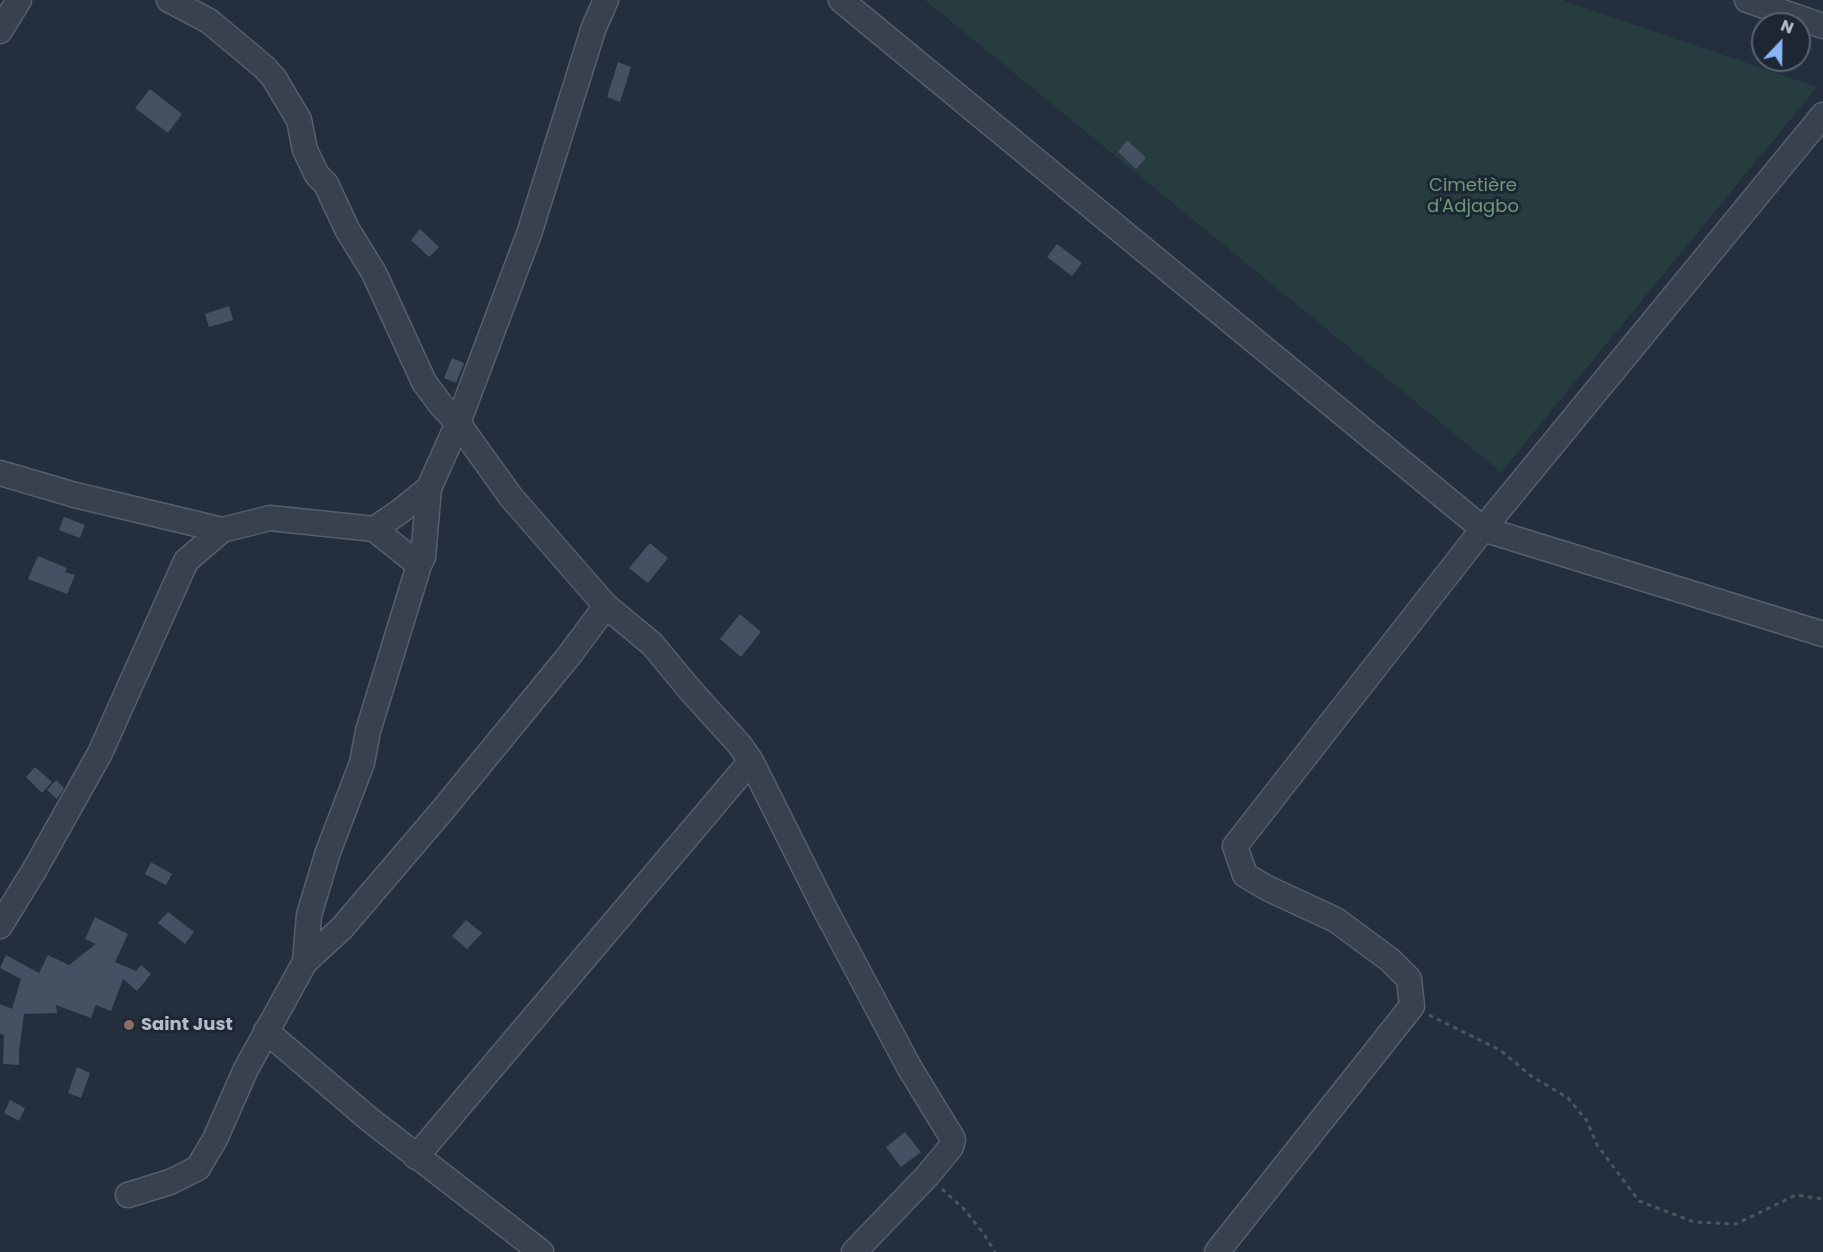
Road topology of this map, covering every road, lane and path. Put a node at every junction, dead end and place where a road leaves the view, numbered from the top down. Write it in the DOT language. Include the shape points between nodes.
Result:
graph roads {
  1 [pos="19,0"];
  2 [pos="169,0"];
  3 [pos="606,0"];
  4 [pos="841,0"];
  5 [pos="1747,0"];
  6 [pos="1823,26"];
  7 [pos="0,31"];
  8 [pos="1823,115"];
  9 [pos="458,423"];
  10 [pos="0,473"];
  11 [pos="429,488"];
  12 [pos="374,529"];
  13 [pos="1483,529"];
  14 [pos="222,530"];
  15 [pos="419,565"];
  16 [pos="606,606"];
  17 [pos="1823,634"];
  18 [pos="751,761"];
  19 [pos="0,926"];
  20 [pos="305,962"];
  21 [pos="1412,1006"];
  22 [pos="266,1031"];
  23 [pos="416,1157"];
  24 [pos="927,1176"];
  25 [pos="128,1195"];
  26 [pos="1823,1199"];
  27 [pos="541,1252"];
  28 [pos="854,1252"];
  29 [pos="995,1252"];
  30 [pos="1217,1252"];
  1 -- 7 [label="street"];
  2 -- 9 [label="street" via="209,21 274,78 299,120 304,150 374,273 424,382"];
  3 -- 9 [label="street" via="528,234"];
  4 -- 13 [label="street"];
  5 -- 6 [label="street"];
  8 -- 13 [label="street"];
  9 -- 11 [label="street"];
  9 -- 16 [label="street" via="511,497"];
  10 -- 14 [label="street"];
  11 -- 12 [label="street"];
  11 -- 15 [label="street"];
  12 -- 14 [label="street" via="270,518"];
  12 -- 15 [label="street"];
  13 -- 17 [label="street"];
  13 -- 21 [label="street" via="1235,846 1245,874 1336,920 1390,960 1409,979"];
  14 -- 19 [label="street" via="186,561 100,753"];
  15 -- 20 [label="street" via="368,731 362,763 309,915"];
  16 -- 18 [label="street" via="652,644"];
  16 -- 20 [label="street" via="441,812 342,928"];
  18 -- 23 [label="street"];
  18 -- 24 [label="street" via="892,1035 953,1139"];
  20 -- 22 [label="street"];
  21 -- 26 [label="path" via="1500,1050 1531,1076 1568,1098 1639,1201 1694,1222 1737,1224 1796,1195"];
  21 -- 30 [label="street"];
  22 -- 23 [label="street"];
  22 -- 25 [label="street" via="198,1168"];
  23 -- 27 [label="street"];
  24 -- 28 [label="street"];
  24 -- 29 [label="path" via="964,1209"];
}
